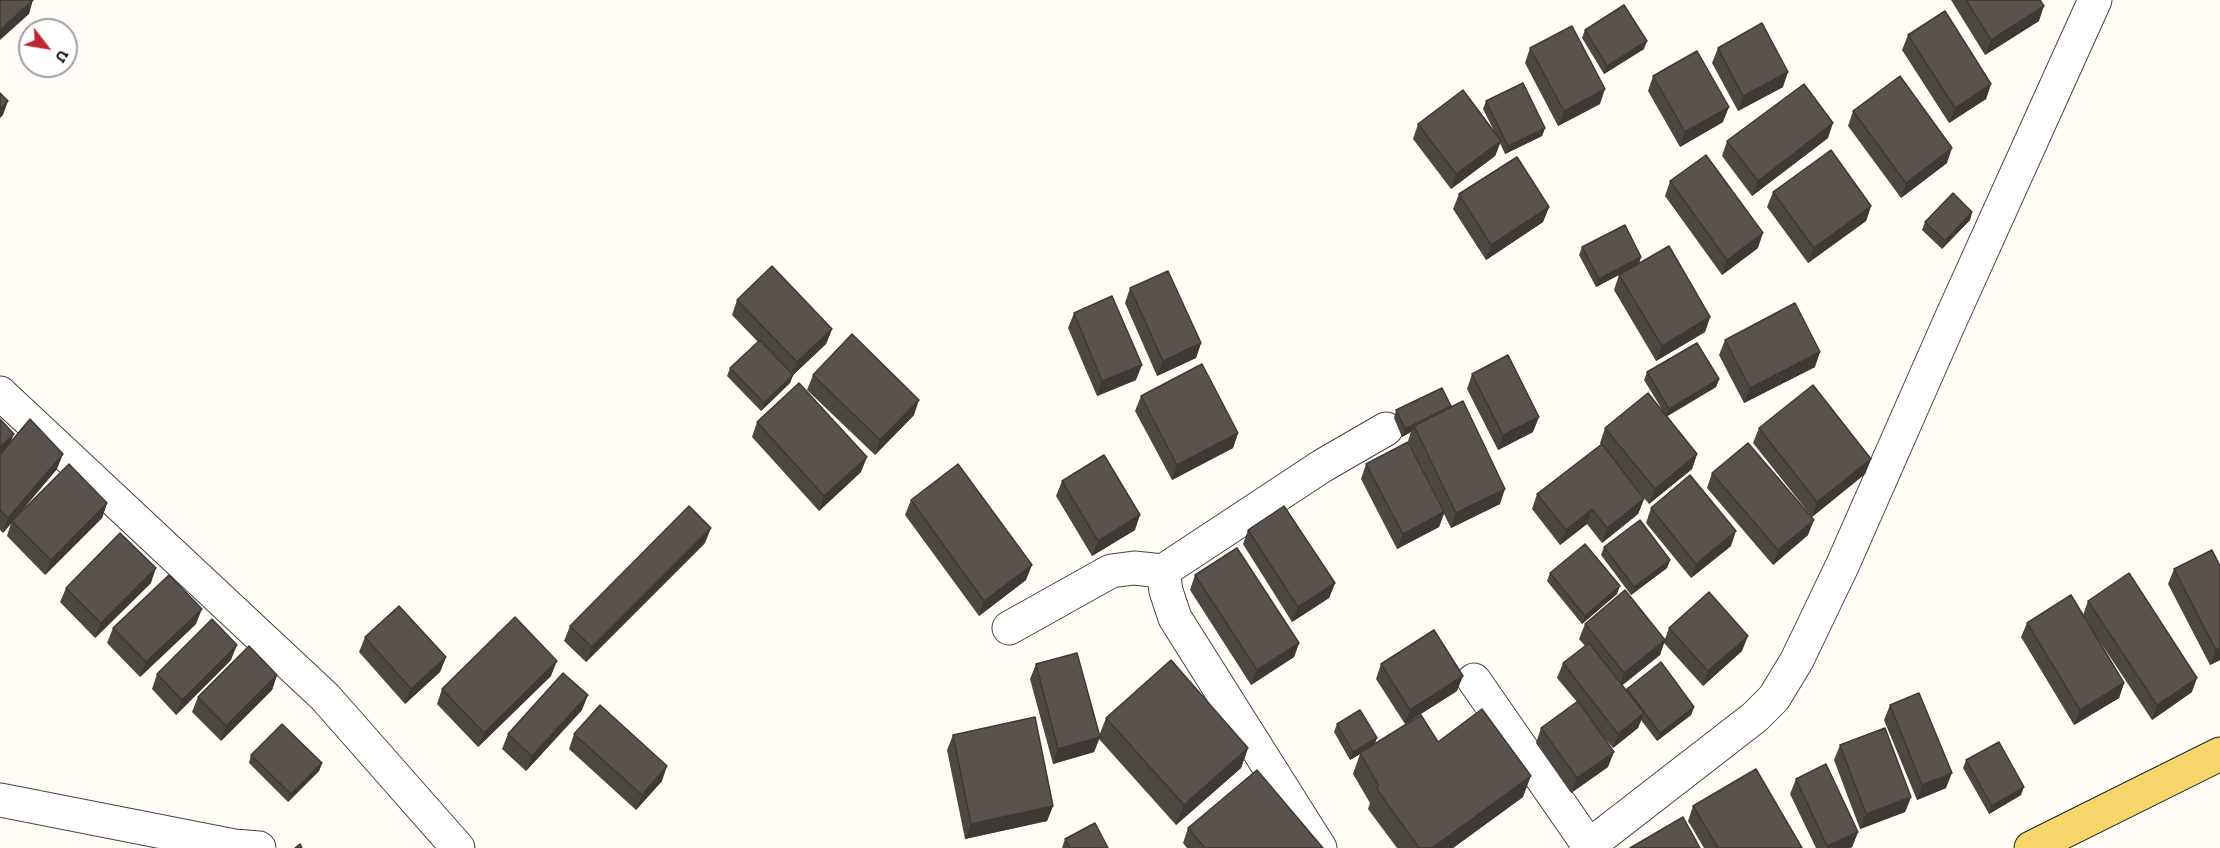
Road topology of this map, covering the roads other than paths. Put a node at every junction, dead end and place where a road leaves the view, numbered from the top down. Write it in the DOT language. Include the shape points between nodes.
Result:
graph roads {
  1 [pos="2095,0"];
  2 [pos="0,393"];
  3 [pos="1386,429"];
  4 [pos="1163,571"];
  5 [pos="1009,628"];
  6 [pos="1474,680"];
  7 [pos="2220,754"];
  8 [pos="0,800"];
  9 [pos="1587,847"];
  10 [pos="259,848"];
  11 [pos="458,848"];
  12 [pos="1320,848"];
  13 [pos="2031,848"];
  1 -- 9 [label="street" via="1797,660 1774,698 1755,717"];
  2 -- 11 [label="street" via="325,697"];
  3 -- 4 [label="street" via="1322,466"];
  4 -- 5 [label="street" via="1110,571"];
  4 -- 12 [label="street" via="1175,618"];
  6 -- 9 [label="street"];
  7 -- 13 [label="main road"];
  8 -- 10 [label="street"];
}
